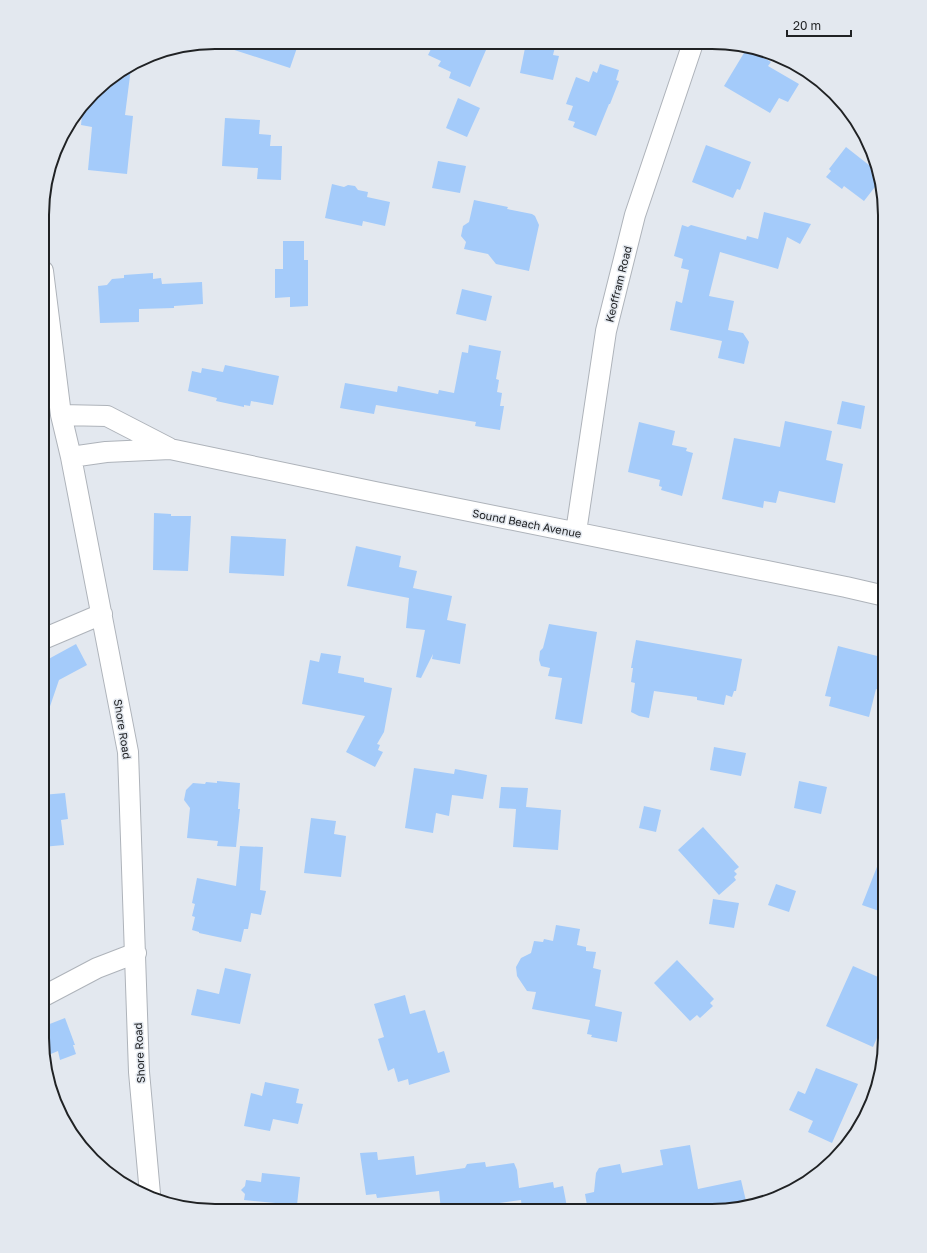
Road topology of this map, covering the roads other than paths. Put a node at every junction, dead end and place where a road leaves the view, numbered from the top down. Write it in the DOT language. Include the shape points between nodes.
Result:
graph roads {
  1 [pos="691,49"];
  2 [pos="49,319"];
  3 [pos="61,415"];
  4 [pos="170,449"];
  5 [pos="71,457"];
  6 [pos="576,532"];
  7 [pos="878,594"];
  8 [pos="102,614"];
  9 [pos="49,636"];
  10 [pos="136,953"];
  11 [pos="49,993"];
  12 [pos="150,1190"];
  1 -- 6 [label="street, Keoffram Road" via="635,215 606,330"];
  2 -- 3 [label="street, Shore Road"];
  3 -- 4 [label="street, Sound Beach Avenue" via="107,416"];
  3 -- 5 [label="street, Shore Road"];
  4 -- 5 [label="street, Sound Beach Avenue" via="106,452"];
  4 -- 6 [label="street, Sound Beach Avenue"];
  5 -- 8 [label="street, Shore Road"];
  6 -- 7 [label="street, Sound Beach Avenue"];
  8 -- 9 [label="street"];
  8 -- 10 [label="street, Shore Road" via="128,752"];
  10 -- 11 [label="street" via="97,968"];
  10 -- 12 [label="street, Shore Road" via="139,1072"];
}
